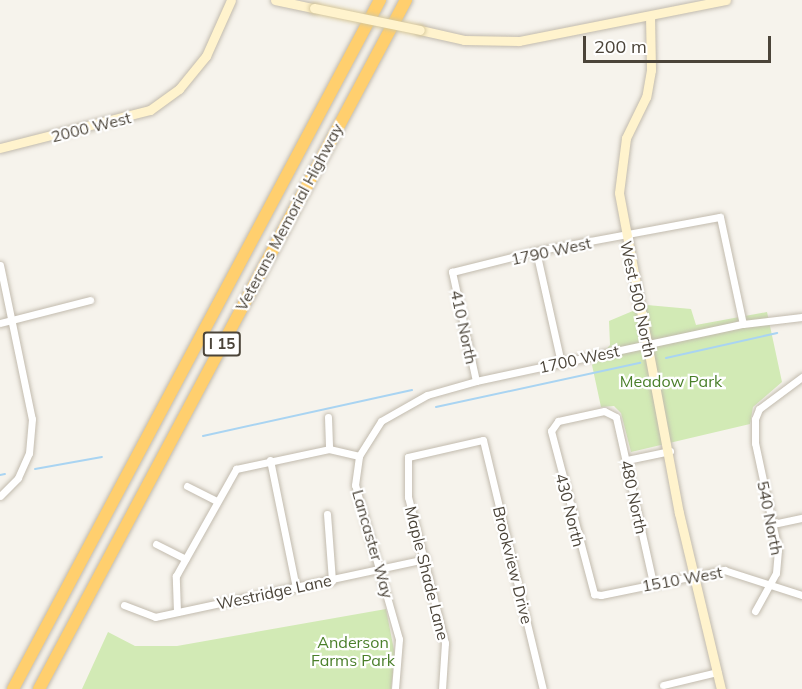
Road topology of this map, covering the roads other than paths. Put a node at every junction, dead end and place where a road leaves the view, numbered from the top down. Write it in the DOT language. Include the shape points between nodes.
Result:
graph roads {
  1 [pos="231,0"];
  2 [pos="275,0"];
  3 [pos="380,0"];
  4 [pos="406,0"];
  5 [pos="726,0"];
  6 [pos="650,16"];
  7 [pos="0,148"];
  8 [pos="625,235"];
  9 [pos="537,251"];
  10 [pos="0,265"];
  11 [pos="452,272"];
  12 [pos="90,300"];
  13 [pos="802,317"];
  14 [pos="12,320"];
  15 [pos="0,323"];
  16 [pos="743,324"];
  17 [pos="648,344"];
  18 [pos="561,363"];
  19 [pos="802,377"];
  20 [pos="476,381"];
  21 [pos="328,417"];
  22 [pos="553,425"];
  23 [pos="329,449"];
  24 [pos="670,451"];
  25 [pos="359,456"];
  26 [pos="408,457"];
  27 [pos="270,460"];
  28 [pos="627,460"];
  29 [pos="188,486"];
  30 [pos="0,496"];
  31 [pos="216,501"];
  32 [pos="327,513"];
  33 [pos="802,518"];
  34 [pos="772,524"];
  35 [pos="156,544"];
  36 [pos="185,559"];
  37 [pos="426,559"];
  38 [pos="383,569"];
  39 [pos="693,575"];
  40 [pos="332,581"];
  41 [pos="653,583"];
  42 [pos="770,583"];
  43 [pos="296,588"];
  44 [pos="594,594"];
  45 [pos="802,595"];
  46 [pos="124,605"];
  47 [pos="177,612"];
  48 [pos="755,612"];
  49 [pos="717,672"];
  50 [pos="663,685"];
  51 [pos="13,689"];
  52 [pos="39,689"];
  53 [pos="395,689"];
  54 [pos="442,689"];
  55 [pos="543,689"];
  56 [pos="722,689"];
  1 -- 7 [label="street, 2000 West" via="200,64 150,110"];
  2 -- 6 [label="street, bridge" via="464,40 519,41"];
  3 -- 51 [label="highway, Veterans Memorial Highway / I 15"];
  4 -- 52 [label="highway, Veterans Memorial Highway / I 15"];
  5 -- 6 [label="street"];
  6 -- 8 [label="street, West 500 North" via="654,49 646,97 620,163"];
  8 -- 9 [label="street, 1790 West"];
  8 -- 16 [label="street, 1790 West" via="720,217"];
  8 -- 17 [label="street, West 500 North"];
  9 -- 11 [label="street, 1790 West"];
  9 -- 18 [label="street"];
  10 -- 14 [label="street"];
  11 -- 20 [label="street, 410 North"];
  12 -- 14 [label="street"];
  13 -- 16 [label="street, 1700 West"];
  14 -- 15 [label="street"];
  14 -- 30 [label="street" via="32,418 25,461 18,478"];
  16 -- 17 [label="street, 1700 West"];
  17 -- 18 [label="street, 1700 West"];
  17 -- 24 [label="street, West 500 North"];
  18 -- 20 [label="street, 1700 West"];
  19 -- 34 [label="street, 540 North" via="759,409 755,420"];
  20 -- 25 [label="street, 1700 West" via="428,396 381,421"];
  21 -- 23 [label="street"];
  22 -- 28 [label="street, 480 North" via="614,412"];
  22 -- 44 [label="street, 430 North"];
  23 -- 25 [label="street"];
  23 -- 27 [label="street"];
  24 -- 28 [label="street"];
  24 -- 39 [label="street, West 500 North"];
  25 -- 38 [label="street, Lancaster Way" via="358,500"];
  26 -- 37 [label="street, Maple Shade Lane" via="408,497"];
  26 -- 55 [label="street, Brookview Drive" via="483,440"];
  27 -- 31 [label="street" via="236,469"];
  27 -- 43 [label="street"];
  28 -- 41 [label="street, 480 North"];
  29 -- 31 [label="street"];
  31 -- 36 [label="street"];
  32 -- 40 [label="street"];
  33 -- 34 [label="street"];
  34 -- 42 [label="street, 540 North" via="778,563"];
  35 -- 36 [label="street"];
  36 -- 47 [label="street" via="174,582"];
  37 -- 38 [label="street, Westridge Lane"];
  37 -- 54 [label="street, Maple Shade Lane" via="445,643"];
  38 -- 40 [label="street, Westridge Lane"];
  38 -- 53 [label="street, Lancaster Way" via="399,639"];
  39 -- 41 [label="street, 1510 West"];
  39 -- 42 [label="street, 1510 West" via="744,572"];
  39 -- 49 [label="street, West 500 North"];
  40 -- 43 [label="street, Westridge Lane"];
  41 -- 44 [label="street, 1510 West"];
  42 -- 45 [label="street, 1510 West"];
  42 -- 48 [label="street, 540 North"];
  43 -- 47 [label="street, Westridge Lane"];
  46 -- 47 [label="street, Westridge Lane" via="150,617"];
  49 -- 50 [label="street"];
  49 -- 56 [label="street, West 500 North"];
}
